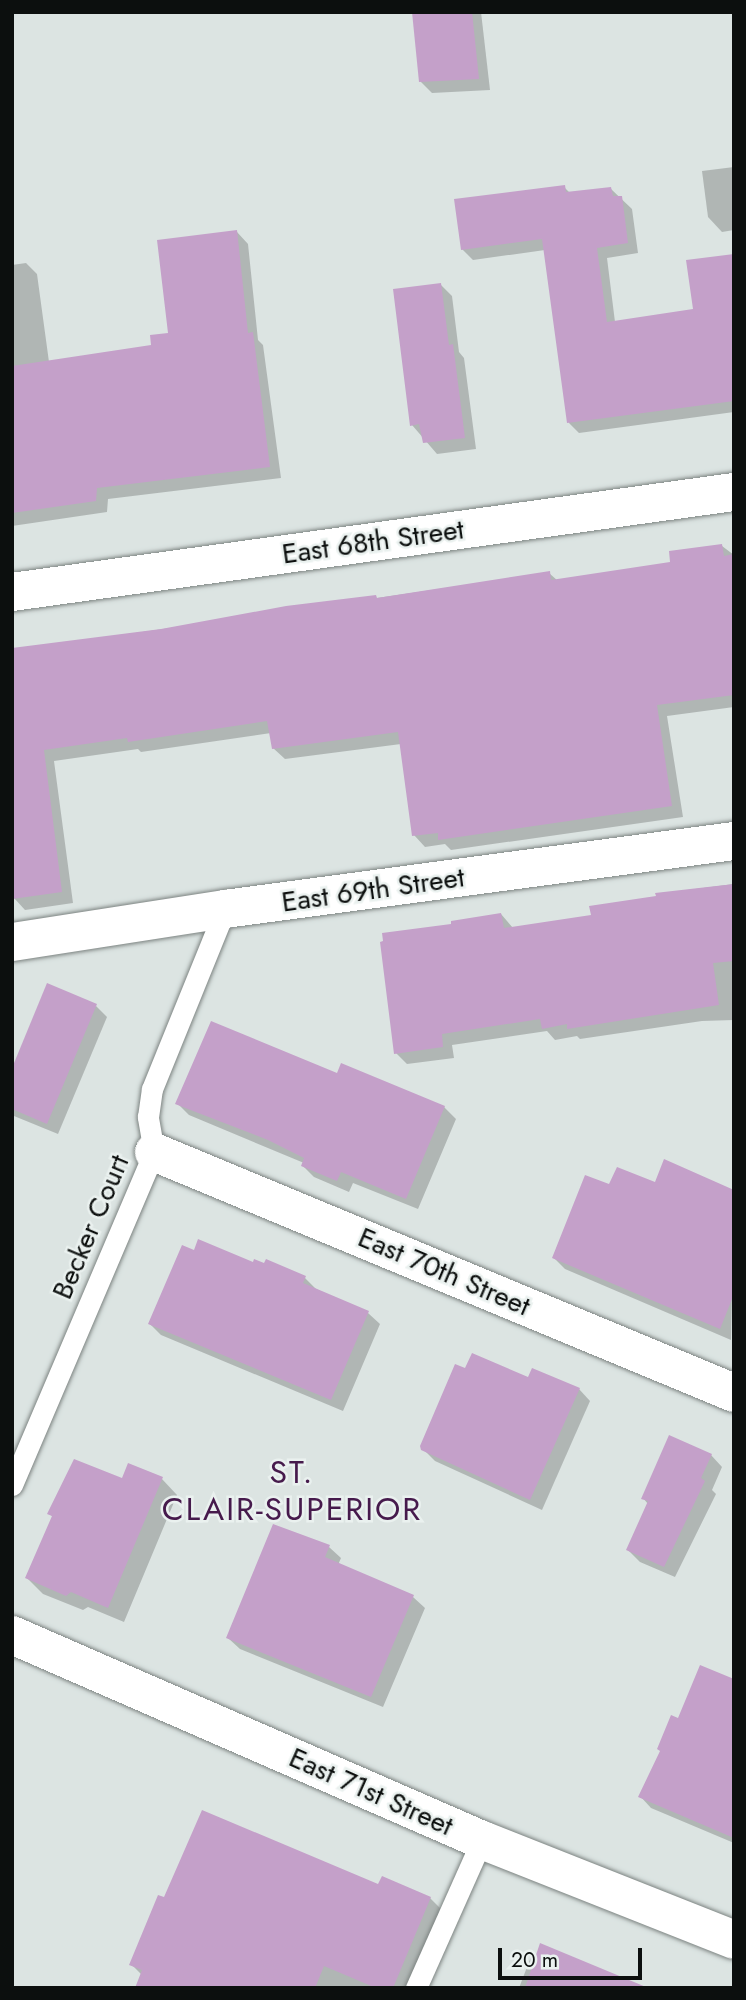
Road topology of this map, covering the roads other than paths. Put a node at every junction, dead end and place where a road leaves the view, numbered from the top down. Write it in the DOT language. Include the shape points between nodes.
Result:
graph roads {
  1 [pos="734,492"];
  2 [pos="12,592"];
  3 [pos="734,841"];
  4 [pos="225,909"];
  5 [pos="12,942"];
  6 [pos="153,1152"];
  7 [pos="734,1393"];
  8 [pos="12,1485"];
  9 [pos="12,1635"];
  10 [pos="482,1840"];
  11 [pos="734,1940"];
  12 [pos="416,1988"];
  1 -- 2 [label="street, East 68th Street"];
  3 -- 4 [label="street, East 69th Street"];
  4 -- 5 [label="street, East 69th Street"];
  4 -- 6 [label="lane, Becker Court" via="152,1089 148,1116"];
  6 -- 7 [label="street, East 70th Street"];
  6 -- 8 [label="lane, Becker Court"];
  9 -- 10 [label="street, East 71st Street"];
  10 -- 11 [label="street, East 71st Street"];
  10 -- 12 [label="lane"];
}
